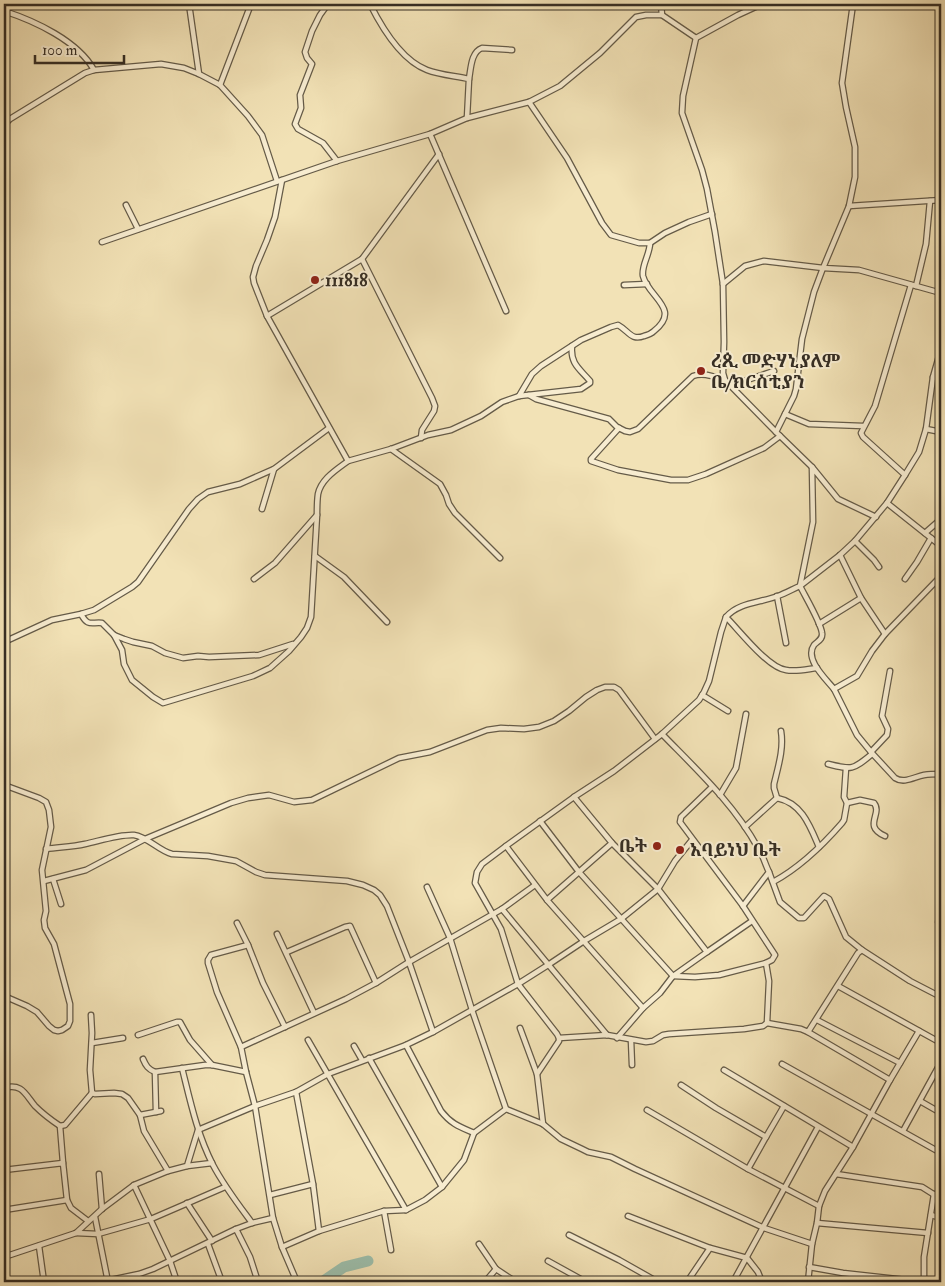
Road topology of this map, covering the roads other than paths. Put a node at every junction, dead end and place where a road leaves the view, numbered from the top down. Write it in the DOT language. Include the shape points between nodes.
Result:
graph roads {
  1 [pos="189,4"];
  2 [pos="251,4"];
  3 [pos="328,4"];
  4 [pos="370,4"];
  5 [pos="661,4"];
  6 [pos="762,4"];
  7 [pos="853,4"];
  8 [pos="4,11"];
  9 [pos="662,15"];
  10 [pos="696,38"];
  11 [pos="512,50"];
  12 [pos="94,70"];
  13 [pos="199,74"];
  14 [pos="469,79"];
  15 [pos="220,85"];
  16 [pos="529,102"];
  17 [pos="467,118"];
  18 [pos="4,125"];
  19 [pos="430,134"];
  20 [pos="439,154"];
  21 [pos="337,161"];
  22 [pos="280,181"];
  23 [pos="941,200"];
  24 [pos="930,201"];
  25 [pos="126,205"];
  26 [pos="849,206"];
  27 [pos="712,214"];
  28 [pos="138,229"];
  29 [pos="102,242"];
  30 [pos="650,243"];
  31 [pos="362,259"];
  32 [pos="823,268"];
  33 [pos="647,284"];
  34 [pos="722,284"];
  35 [pos="624,285"];
  36 [pos="913,285"];
  37 [pos="941,293"];
  38 [pos="506,311"];
  39 [pos="267,316"];
  40 [pos="572,346"];
  41 [pos="941,350"];
  42 [pos="774,371"];
  43 [pos="933,376"];
  44 [pos="941,379"];
  45 [pos="725,380"];
  46 [pos="729,386"];
  47 [pos="528,394"];
  48 [pos="519,396"];
  49 [pos="784,414"];
  50 [pos="863,426"];
  51 [pos="329,428"];
  52 [pos="619,428"];
  53 [pos="926,429"];
  54 [pos="776,432"];
  55 [pos="941,432"];
  56 [pos="780,436"];
  57 [pos="421,438"];
  58 [pos="391,448"];
  59 [pos="348,462"];
  60 [pos="812,467"];
  61 [pos="274,469"];
  62 [pos="905,475"];
  63 [pos="887,503"];
  64 [pos="262,509"];
  65 [pos="317,515"];
  66 [pos="876,517"];
  67 [pos="941,519"];
  68 [pos="925,533"];
  69 [pos="931,538"];
  70 [pos="855,541"];
  71 [pos="941,546"];
  72 [pos="840,555"];
  73 [pos="315,556"];
  74 [pos="500,558"];
  75 [pos="878,567"];
  76 [pos="941,576"];
  77 [pos="905,579"];
  78 [pos="254,580"];
  79 [pos="800,586"];
  80 [pos="777,596"];
  81 [pos="861,598"];
  82 [pos="81,614"];
  83 [pos="726,617"];
  84 [pos="387,622"];
  85 [pos="819,624"];
  86 [pos="885,634"];
  87 [pos="114,635"];
  88 [pos="4,642"];
  89 [pos="295,643"];
  90 [pos="786,643"];
  91 [pos="817,668"];
  92 [pos="890,671"];
  93 [pos="834,689"];
  94 [pos="702,696"];
  95 [pos="728,711"];
  96 [pos="746,714"];
  97 [pos="781,731"];
  98 [pos="662,734"];
  99 [pos="655,739"];
  100 [pos="872,753"];
  101 [pos="828,764"];
  102 [pos="846,768"];
  103 [pos="941,774"];
  104 [pos="4,785"];
  105 [pos="712,787"];
  106 [pos="720,795"];
  107 [pos="574,797"];
  108 [pos="777,798"];
  109 [pos="847,803"];
  110 [pos="540,821"];
  111 [pos="745,827"];
  112 [pos="885,836"];
  113 [pos="145,839"];
  114 [pos="692,840"];
  115 [pos="612,843"];
  116 [pos="506,846"];
  117 [pos="819,847"];
  118 [pos="46,849"];
  119 [pos="580,872"];
  120 [pos="769,872"];
  121 [pos="52,879"];
  122 [pos="44,881"];
  123 [pos="773,882"];
  124 [pos="534,885"];
  125 [pos="427,887"];
  126 [pos="658,889"];
  127 [pos="547,900"];
  128 [pos="61,904"];
  129 [pos="743,906"];
  130 [pos="502,909"];
  131 [pos="493,914"];
  132 [pos="941,916"];
  133 [pos="621,918"];
  134 [pos="752,921"];
  135 [pos="237,923"];
  136 [pos="941,932"];
  137 [pos="278,934"];
  138 [pos="450,938"];
  139 [pos="584,940"];
  140 [pos="248,945"];
  141 [pos="862,950"];
  142 [pos="287,952"];
  143 [pos="708,952"];
  144 [pos="409,962"];
  145 [pos="766,963"];
  146 [pos="548,965"];
  147 [pos="673,976"];
  148 [pos="376,983"];
  149 [pos="518,984"];
  150 [pos="838,986"];
  151 [pos="4,996"];
  152 [pos="941,996"];
  153 [pos="643,1008"];
  154 [pos="472,1010"];
  155 [pos="314,1013"];
  156 [pos="90,1015"];
  157 [pos="816,1020"];
  158 [pos="767,1023"];
  159 [pos="285,1026"];
  160 [pos="520,1028"];
  161 [pos="919,1031"];
  162 [pos="433,1032"];
  163 [pos="808,1032"];
  164 [pos="138,1035"];
  165 [pos="607,1035"];
  166 [pos="123,1038"];
  167 [pos="559,1038"];
  168 [pos="617,1038"];
  169 [pos="308,1040"];
  170 [pos="631,1040"];
  171 [pos="941,1042"];
  172 [pos="92,1044"];
  173 [pos="406,1045"];
  174 [pos="354,1046"];
  175 [pos="241,1047"];
  176 [pos="369,1058"];
  177 [pos="143,1059"];
  178 [pos="362,1060"];
  179 [pos="941,1062"];
  180 [pos="900,1063"];
  181 [pos="782,1064"];
  182 [pos="212,1065"];
  183 [pos="632,1065"];
  184 [pos="182,1068"];
  185 [pos="724,1070"];
  186 [pos="155,1072"];
  187 [pos="246,1072"];
  188 [pos="328,1074"];
  189 [pos="537,1074"];
  190 [pos="890,1080"];
  191 [pos="682,1085"];
  192 [pos="4,1088"];
  193 [pos="296,1092"];
  194 [pos="92,1093"];
  195 [pos="920,1101"];
  196 [pos="255,1106"];
  197 [pos="784,1106"];
  198 [pos="506,1109"];
  199 [pos="646,1110"];
  200 [pos="941,1113"];
  201 [pos="872,1114"];
  202 [pos="140,1115"];
  203 [pos="543,1124"];
  204 [pos="60,1126"];
  205 [pos="818,1127"];
  206 [pos="198,1130"];
  207 [pos="903,1131"];
  208 [pos="474,1133"];
  209 [pos="766,1137"];
  210 [pos="853,1147"];
  211 [pos="941,1154"];
  212 [pos="63,1163"];
  213 [pos="212,1163"];
  214 [pos="188,1166"];
  215 [pos="748,1169"];
  216 [pos="4,1170"];
  217 [pos="168,1171"];
  218 [pos="99,1174"];
  219 [pos="836,1174"];
  220 [pos="312,1184"];
  221 [pos="134,1185"];
  222 [pos="225,1187"];
  223 [pos="442,1188"];
  224 [pos="784,1188"];
  225 [pos="934,1194"];
  226 [pos="270,1195"];
  227 [pos="941,1199"];
  228 [pos="67,1200"];
  229 [pos="187,1203"];
  230 [pos="819,1206"];
  231 [pos="102,1209"];
  232 [pos="4,1210"];
  233 [pos="406,1210"];
  234 [pos="384,1211"];
  235 [pos="931,1215"];
  236 [pos="95,1216"];
  237 [pos="628,1216"];
  238 [pos="273,1218"];
  239 [pos="941,1218"];
  240 [pos="150,1219"];
  241 [pos="88,1221"];
  242 [pos="252,1223"];
  243 [pos="817,1223"];
  244 [pos="764,1228"];
  245 [pos="236,1229"];
  246 [pos="319,1231"];
  247 [pos="76,1233"];
  248 [pos="928,1233"];
  249 [pos="98,1234"];
  250 [pos="569,1235"];
  251 [pos="210,1242"];
  252 [pos="479,1244"];
  253 [pos="812,1244"];
  254 [pos="39,1246"];
  255 [pos="282,1247"];
  256 [pos="710,1248"];
  257 [pos="391,1250"];
  258 [pos="4,1257"];
  259 [pos="747,1258"];
  260 [pos="170,1261"];
  261 [pos="548,1261"];
  262 [pos="809,1267"];
  263 [pos="496,1269"];
  264 [pos="894,1280"];
  265 [pos="44,1282"];
  266 [pos="101,1282"];
  267 [pos="107,1282"];
  268 [pos="177,1282"];
  269 [pos="222,1282"];
  270 [pos="258,1282"];
  271 [pos="297,1282"];
  272 [pos="485,1282"];
  273 [pos="516,1282"];
  274 [pos="586,1282"];
  275 [pos="658,1282"];
  276 [pos="687,1282"];
  277 [pos="733,1282"];
  278 [pos="762,1282"];
  279 [pos="808,1282"];
  280 [pos="924,1282"];
  1 -- 13 [label="street"];
  2 -- 15 [label="street"];
  3 -- 21 [label="street" via="312,31 305,52 312,64 300,95 301,108 295,124 323,143"];
  4 -- 14 [label="street" via="390,38 407,57 428,70"];
  5 -- 9 [label="street"];
  6 -- 10 [label="street"];
  7 -- 26 [label="street" via="842,82 855,147 855,177"];
  8 -- 12 [label="street" via="62,38 82,53"];
  9 -- 10 [label="street"];
  9 -- 16 [label="street" via="636,17 560,86"];
  10 -- 27 [label="street" via="682,113 708,189"];
  11 -- 14 [label="street" via="482,48 475,51"];
  12 -- 13 [label="street" via="161,64"];
  12 -- 18 [label="street"];
  13 -- 15 [label="street"];
  14 -- 17 [label="street"];
  15 -- 22 [label="street" via="256,124"];
  16 -- 17 [label="street"];
  16 -- 30 [label="street" via="567,158 606,230 621,239"];
  17 -- 19 [label="street"];
  19 -- 20 [label="street"];
  19 -- 21 [label="street"];
  20 -- 31 [label="street"];
  20 -- 38 [label="street"];
  21 -- 22 [label="street"];
  22 -- 28 [label="street"];
  22 -- 39 [label="street" via="275,217 253,277"];
  23 -- 24 [label="street"];
  24 -- 26 [label="street"];
  24 -- 36 [label="street" via="926,244"];
  25 -- 28 [label="street"];
  26 -- 32 [label="street"];
  27 -- 30 [label="street" via="665,233"];
  27 -- 34 [label="street"];
  28 -- 29 [label="street"];
  30 -- 33 [label="street" via="643,270"];
  31 -- 39 [label="street"];
  31 -- 57 [label="street" via="435,406"];
  32 -- 34 [label="street" via="764,261 745,266"];
  32 -- 36 [label="street" via="859,270"];
  32 -- 49 [label="street" via="802,339 796,390"];
  33 -- 35 [label="street"];
  33 -- 40 [label="street" via="665,309 666,315 657,329 635,338 620,326 615,326"];
  34 -- 45 [label="street"];
  36 -- 37 [label="street"];
  36 -- 50 [label="street" via="875,406"];
  39 -- 51 [label="street"];
  40 -- 47 [label="street" via="575,364 589,379 589,385 581,389"];
  40 -- 48 [label="street" via="535,371"];
  41 -- 43 [label="street"];
  42 -- 46 [label="street"];
  43 -- 44 [label="street"];
  43 -- 53 [label="street"];
  45 -- 46 [label="street"];
  45 -- 52 [label="street" via="704,374 693,376 638,429 630,432"];
  46 -- 54 [label="street"];
  47 -- 48 [label="street"];
  47 -- 52 [label="street" via="609,419"];
  48 -- 57 [label="street" via="451,430"];
  49 -- 50 [label="street" via="809,424"];
  49 -- 54 [label="street"];
  50 -- 62 [label="street" via="863,437"];
  51 -- 59 [label="street"];
  51 -- 61 [label="street"];
  52 -- 56 [label="street" via="591,461 618,470 671,480 688,480 706,474 764,448"];
  53 -- 55 [label="street"];
  53 -- 62 [label="street" via="919,452"];
  54 -- 56 [label="street"];
  56 -- 60 [label="street"];
  57 -- 58 [label="street"];
  58 -- 59 [label="street"];
  58 -- 74 [label="street" via="440,484 455,513"];
  59 -- 65 [label="street" via="324,481 318,496"];
  60 -- 66 [label="street" via="838,499"];
  60 -- 79 [label="street" via="813,522"];
  61 -- 64 [label="street"];
  61 -- 82 [label="street" via="240,484 208,492 198,499 138,582 94,610"];
  62 -- 63 [label="street"];
  63 -- 66 [label="street"];
  63 -- 68 [label="street"];
  65 -- 73 [label="street"];
  65 -- 78 [label="street" via="275,563"];
  66 -- 70 [label="street"];
  67 -- 68 [label="street"];
  68 -- 69 [label="street"];
  69 -- 71 [label="street"];
  69 -- 77 [label="street"];
  70 -- 72 [label="street"];
  70 -- 75 [label="street"];
  72 -- 79 [label="street"];
  72 -- 81 [label="street"];
  73 -- 84 [label="street" via="344,577"];
  73 -- 89 [label="street" via="311,617"];
  76 -- 86 [label="street"];
  79 -- 80 [label="street"];
  79 -- 85 [label="street"];
  80 -- 83 [label="street" via="742,605"];
  80 -- 90 [label="street"];
  81 -- 85 [label="street"];
  81 -- 86 [label="street"];
  82 -- 87 [label="street" via="90,624 102,623"];
  82 -- 88 [label="street" via="52,620"];
  83 -- 91 [label="street" via="778,668 788,671"];
  83 -- 94 [label="street"];
  85 -- 91 [label="street" via="822,636 811,654"];
  86 -- 93 [label="street" via="856,676"];
  87 -- 89 [label="street" via="183,658 258,655"];
  87 -- 89 [label="street" via="132,680 165,703 253,676 270,668"];
  91 -- 93 [label="street"];
  92 -- 100 [label="street" via="882,716 887,735"];
  93 -- 100 [label="street" via="857,735"];
  94 -- 95 [label="street"];
  94 -- 98 [label="street"];
  96 -- 106 [label="street" via="736,768"];
  97 -- 108 [label="street" via="783,740 774,784"];
  98 -- 99 [label="street"];
  98 -- 105 [label="street"];
  99 -- 107 [label="street"];
  99 -- 113 [label="street" via="619,690 614,686 605,687 554,721 539,727 487,730 430,752 399,758 312,800 294,802 269,795 239,800"];
  100 -- 102 [label="street" via="857,766"];
  100 -- 103 [label="street" via="899,781"];
  101 -- 102 [label="street"];
  102 -- 109 [label="street" via="844,797"];
  104 -- 118 [label="street" via="46,802 50,827"];
  105 -- 106 [label="street"];
  105 -- 114 [label="street" via="680,820"];
  106 -- 111 [label="street"];
  107 -- 110 [label="street"];
  107 -- 115 [label="street"];
  108 -- 111 [label="street"];
  108 -- 117 [label="street" via="800,810"];
  109 -- 112 [label="street" via="860,800 876,804 873,826"];
  109 -- 117 [label="street" via="844,820"];
  110 -- 116 [label="street"];
  110 -- 119 [label="street"];
  111 -- 120 [label="street"];
  113 -- 118 [label="street" via="135,835"];
  113 -- 121 [label="street" via="86,870"];
  113 -- 144 [label="street" via="167,853 236,861 265,875 347,882 374,890 387,906"];
  114 -- 126 [label="street"];
  114 -- 129 [label="street"];
  115 -- 119 [label="street"];
  115 -- 126 [label="street"];
  116 -- 124 [label="street"];
  116 -- 131 [label="street" via="482,864 475,878 475,884"];
  117 -- 123 [label="street" via="788,874"];
  118 -- 122 [label="street" via="42,870"];
  119 -- 127 [label="street"];
  119 -- 133 [label="street"];
  120 -- 123 [label="street"];
  120 -- 129 [label="street"];
  121 -- 122 [label="street"];
  121 -- 128 [label="street"];
  122 -- 151 [label="street" via="45,928 54,944 70,1004 68,1026 54,1030 37,1012"];
  123 -- 141 [label="street" via="780,902 801,919 824,896 829,898 846,937"];
  124 -- 127 [label="street"];
  124 -- 130 [label="street"];
  125 -- 138 [label="street"];
  126 -- 133 [label="street"];
  126 -- 143 [label="street"];
  127 -- 139 [label="street"];
  129 -- 134 [label="street"];
  130 -- 131 [label="street"];
  130 -- 146 [label="street"];
  131 -- 138 [label="street"];
  131 -- 149 [label="street"];
  132 -- 136 [label="street" via="938,921"];
  133 -- 139 [label="street"];
  133 -- 147 [label="street"];
  134 -- 143 [label="street"];
  134 -- 145 [label="street" via="775,954"];
  135 -- 140 [label="street"];
  137 -- 142 [label="street"];
  138 -- 144 [label="street"];
  138 -- 154 [label="street"];
  139 -- 146 [label="street"];
  139 -- 153 [label="street"];
  140 -- 159 [label="street"];
  140 -- 175 [label="street" via="214,954 208,960 217,992"];
  141 -- 150 [label="street"];
  141 -- 152 [label="street" via="910,981"];
  142 -- 148 [label="street" via="350,926"];
  142 -- 155 [label="street"];
  143 -- 147 [label="street"];
  144 -- 148 [label="street"];
  144 -- 162 [label="street"];
  145 -- 147 [label="street" via="719,974"];
  145 -- 158 [label="street" via="769,981"];
  146 -- 149 [label="street"];
  146 -- 165 [label="street"];
  147 -- 153 [label="street"];
  148 -- 155 [label="street"];
  149 -- 154 [label="street"];
  149 -- 167 [label="street"];
  150 -- 157 [label="street"];
  150 -- 161 [label="street"];
  153 -- 168 [label="street"];
  154 -- 162 [label="street"];
  154 -- 198 [label="street"];
  155 -- 159 [label="street"];
  156 -- 172 [label="street"];
  157 -- 163 [label="street"];
  157 -- 180 [label="street"];
  158 -- 163 [label="street"];
  158 -- 170 [label="street" via="744,1029 668,1034 646,1042"];
  159 -- 175 [label="street"];
  160 -- 189 [label="street"];
  161 -- 171 [label="street"];
  161 -- 180 [label="street"];
  162 -- 173 [label="street"];
  163 -- 190 [label="street"];
  164 -- 182 [label="street" via="180,1022 190,1040"];
  165 -- 167 [label="street"];
  165 -- 168 [label="street"];
  166 -- 172 [label="street"];
  167 -- 189 [label="street"];
  168 -- 170 [label="street"];
  169 -- 188 [label="street"];
  170 -- 183 [label="street"];
  172 -- 194 [label="street"];
  173 -- 176 [label="street"];
  173 -- 208 [label="street" via="441,1111 448,1120"];
  174 -- 178 [label="street"];
  175 -- 187 [label="street"];
  176 -- 178 [label="street"];
  176 -- 223 [label="street"];
  177 -- 186 [label="street" via="146,1066"];
  178 -- 188 [label="street"];
  179 -- 195 [label="street"];
  180 -- 190 [label="street"];
  181 -- 201 [label="street"];
  182 -- 184 [label="street"];
  182 -- 187 [label="street"];
  184 -- 186 [label="street"];
  184 -- 206 [label="street"];
  185 -- 197 [label="street"];
  186 -- 202 [label="street" via="159,1112"];
  187 -- 196 [label="street"];
  188 -- 193 [label="street"];
  188 -- 233 [label="street"];
  189 -- 203 [label="street"];
  190 -- 201 [label="street"];
  191 -- 209 [label="street"];
  192 -- 204 [label="street" via="13,1086 24,1091 44,1114"];
  193 -- 196 [label="street"];
  193 -- 220 [label="street"];
  194 -- 202 [label="street" via="122,1094"];
  194 -- 204 [label="street"];
  195 -- 200 [label="street"];
  195 -- 207 [label="street"];
  196 -- 206 [label="street"];
  196 -- 226 [label="street"];
  197 -- 205 [label="street"];
  197 -- 209 [label="street"];
  198 -- 203 [label="street"];
  198 -- 208 [label="street"];
  199 -- 215 [label="street"];
  201 -- 207 [label="street"];
  201 -- 210 [label="street"];
  202 -- 217 [label="street" via="144,1131"];
  203 -- 244 [label="street" via="582,1149 616,1158"];
  204 -- 212 [label="street"];
  205 -- 210 [label="street"];
  205 -- 224 [label="street"];
  206 -- 213 [label="street"];
  206 -- 214 [label="street"];
  207 -- 211 [label="street"];
  208 -- 223 [label="street" via="464,1160"];
  209 -- 215 [label="street"];
  210 -- 219 [label="street"];
  212 -- 216 [label="street"];
  212 -- 228 [label="street"];
  213 -- 214 [label="street"];
  213 -- 222 [label="street"];
  214 -- 217 [label="street"];
  215 -- 224 [label="street"];
  217 -- 221 [label="street"];
  218 -- 231 [label="street"];
  219 -- 225 [label="street" via="922,1187"];
  219 -- 230 [label="street"];
  220 -- 226 [label="street"];
  220 -- 246 [label="street"];
  221 -- 231 [label="street"];
  221 -- 240 [label="street"];
  222 -- 229 [label="street"];
  222 -- 242 [label="street"];
  223 -- 233 [label="street"];
  224 -- 230 [label="street"];
  224 -- 244 [label="street"];
  225 -- 227 [label="street"];
  225 -- 235 [label="street"];
  226 -- 238 [label="street"];
  228 -- 232 [label="street"];
  228 -- 241 [label="street" via="71,1208"];
  229 -- 240 [label="street"];
  229 -- 251 [label="street"];
  230 -- 243 [label="street"];
  231 -- 236 [label="street"];
  233 -- 234 [label="street"];
  234 -- 246 [label="street"];
  234 -- 257 [label="street"];
  235 -- 239 [label="street"];
  235 -- 248 [label="street"];
  236 -- 241 [label="street"];
  236 -- 249 [label="street"];
  237 -- 256 [label="street"];
  238 -- 242 [label="street"];
  238 -- 255 [label="street"];
  240 -- 249 [label="street"];
  240 -- 260 [label="street"];
  241 -- 247 [label="street"];
  242 -- 245 [label="street"];
  243 -- 248 [label="street"];
  243 -- 253 [label="street"];
  244 -- 253 [label="street"];
  244 -- 259 [label="street"];
  245 -- 251 [label="street"];
  245 -- 270 [label="street"];
  246 -- 255 [label="street"];
  247 -- 249 [label="street"];
  247 -- 254 [label="street"];
  248 -- 280 [label="street"];
  249 -- 267 [label="street"];
  250 -- 275 [label="street"];
  251 -- 260 [label="street"];
  251 -- 269 [label="street"];
  252 -- 263 [label="street"];
  253 -- 262 [label="street"];
  254 -- 258 [label="street"];
  254 -- 265 [label="street"];
  255 -- 271 [label="street"];
  256 -- 259 [label="street"];
  256 -- 276 [label="street"];
  259 -- 277 [label="street"];
  259 -- 278 [label="street"];
  260 -- 267 [label="street"];
  260 -- 268 [label="street"];
  261 -- 274 [label="street"];
  262 -- 264 [label="street"];
  262 -- 279 [label="street"];
  263 -- 272 [label="street"];
  263 -- 273 [label="street"];
  264 -- 280 [label="street"];
  266 -- 267 [label="street"];
}
